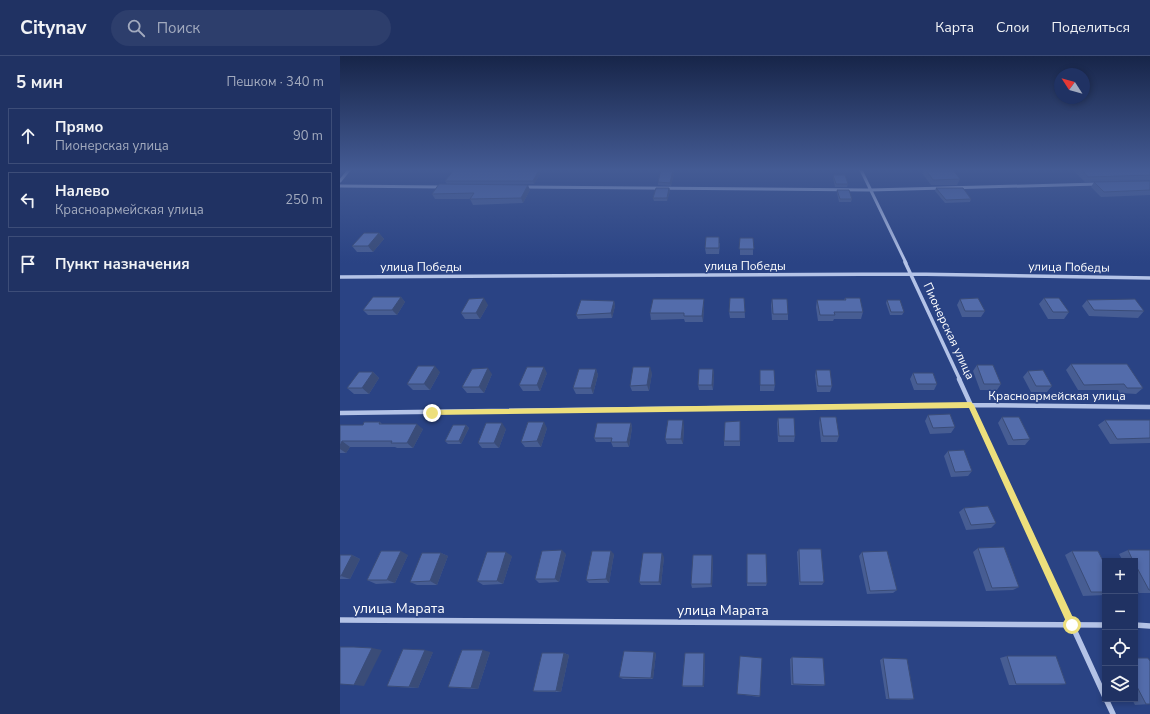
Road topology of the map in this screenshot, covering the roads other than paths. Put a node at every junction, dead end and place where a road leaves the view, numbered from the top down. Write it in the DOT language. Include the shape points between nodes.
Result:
graph roads {
  1 [pos="875,201"];
  2 [pos="910,274"];
  3 [pos="340,277"];
  4 [pos="1150,278"];
  5 [pos="971,405"];
  6 [pos="1150,407"];
  7 [pos="340,413"];
  8 [pos="340,620"];
  9 [pos="1072,625"];
  10 [pos="1102,625"];
  11 [pos="1138,625"];
  12 [pos="1150,626"];
  13 [pos="1102,689"];
  14 [pos="1108,702"];
  15 [pos="1113,714"];
  1 -- 2 [label="street, Пионерская улица"];
  2 -- 3 [label="street, улица Победы"];
  2 -- 4 [label="street, улица Победы"];
  2 -- 5 [label="street, Пионерская улица"];
  5 -- 6 [label="street, Красноармейская улица"];
  5 -- 7 [label="street, Красноармейская улица"];
  5 -- 9 [label="street, Пионерская улица"];
  8 -- 9 [label="street, улица Марата"];
  9 -- 10 [label="street, улица Марата"];
  9 -- 13 [label="street, Пионерская улица"];
  11 -- 12 [label="street"];
  14 -- 15 [label="street, Пионерская улица"];
}
